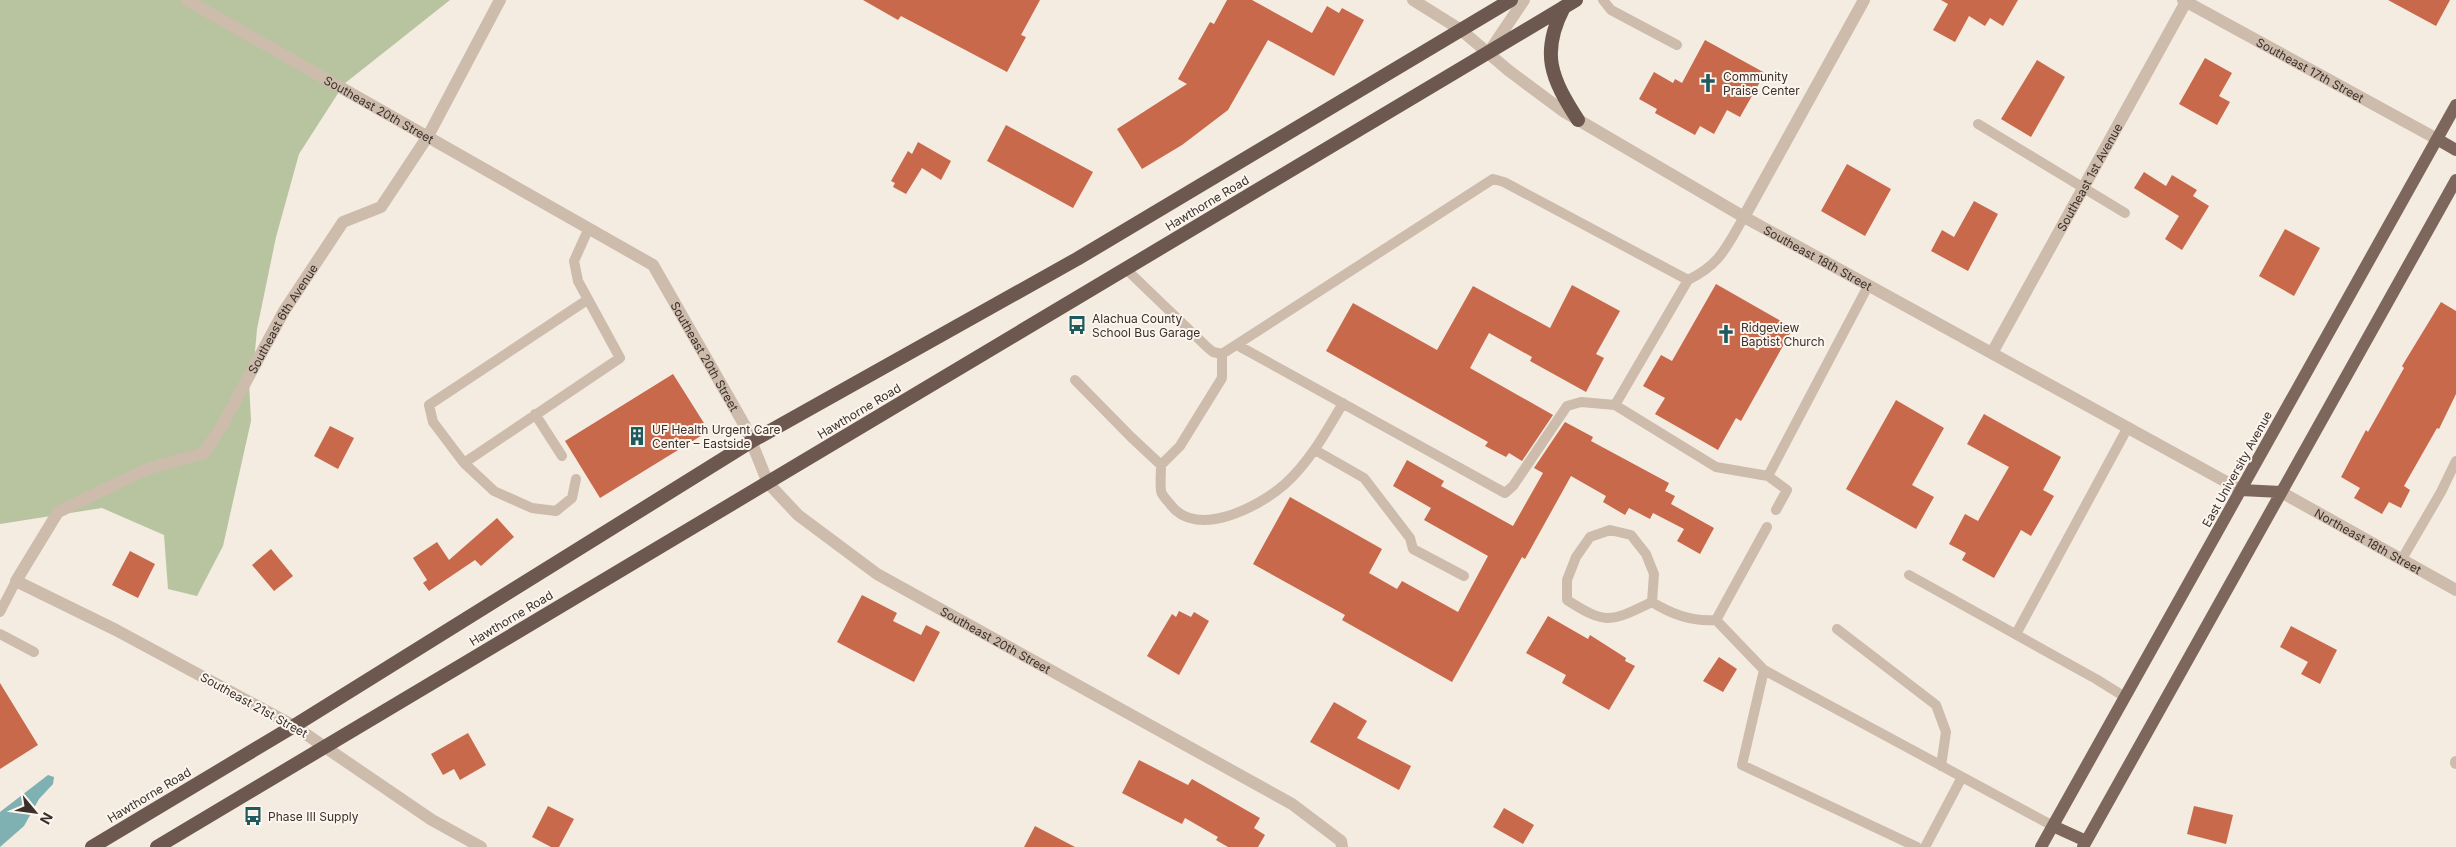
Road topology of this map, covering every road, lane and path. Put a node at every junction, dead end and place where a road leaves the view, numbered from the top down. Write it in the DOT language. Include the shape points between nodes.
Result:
graph roads {
  1 [pos="187,0"];
  2 [pos="500,0"];
  3 [pos="1413,0"];
  4 [pos="1510,0"];
  5 [pos="1524,0"];
  6 [pos="1603,0"];
  7 [pos="1864,0"];
  8 [pos="2186,1"];
  9 [pos="1570,4"];
  10 [pos="1461,30"];
  11 [pos="1677,45"];
  12 [pos="1488,52"];
  13 [pos="2456,105"];
  14 [pos="1578,120"];
  15 [pos="1978,124"];
  16 [pos="428,136"];
  17 [pos="2437,139"];
  18 [pos="2456,150"];
  19 [pos="2456,180"];
  20 [pos="2083,189"];
  21 [pos="2125,213"];
  22 [pos="1744,217"];
  23 [pos="588,230"];
  24 [pos="1126,269"];
  25 [pos="1688,280"];
  26 [pos="1868,286"];
  27 [pos="587,300"];
  28 [pos="1236,345"];
  29 [pos="1992,353"];
  30 [pos="1222,354"];
  31 [pos="1075,380"];
  32 [pos="1343,403"];
  33 [pos="1614,405"];
  34 [pos="535,414"];
  35 [pos="2128,427"];
  36 [pos="752,441"];
  37 [pos="1315,450"];
  38 [pos="562,456"];
  39 [pos="2456,461"];
  40 [pos="464,462"];
  41 [pos="1161,464"];
  42 [pos="1768,476"];
  43 [pos="576,479"];
  44 [pos="768,483"];
  45 [pos="2241,490"];
  46 [pos="2282,492"];
  47 [pos="1776,510"];
  48 [pos="1767,527"];
  49 [pos="2402,559"];
  50 [pos="1909,575"];
  51 [pos="1464,576"];
  52 [pos="16,581"];
  53 [pos="2456,590"];
  54 [pos="1652,602"];
  55 [pos="0,612"];
  56 [pos="1716,620"];
  57 [pos="1837,629"];
  58 [pos="0,634"];
  59 [pos="2016,634"];
  60 [pos="34,652"];
  61 [pos="1764,670"];
  62 [pos="2125,697"];
  63 [pos="294,726"];
  64 [pos="325,747"];
  65 [pos="1941,766"];
  66 [pos="1962,777"];
  67 [pos="2053,826"];
  68 [pos="2084,844"];
  69 [pos="1341,845"];
  70 [pos="92,847"];
  71 [pos="157,847"];
  72 [pos="481,847"];
  73 [pos="1917,847"];
  74 [pos="1925,847"];
  75 [pos="2041,847"];
  1 -- 16 [label="street, Southeast 20th Street"];
  2 -- 16 [label="street, Southeast 6th Avenue"];
  3 -- 10 [label="street, Southeast 18th Street"];
  4 -- 10 [label="highway, Hawthorne Road"];
  5 -- 12 [label="street"];
  6 -- 11 [label="lane" via="1610,10"];
  7 -- 22 [label="street"];
  8 -- 17 [label="street, Southeast 17th Street"];
  8 -- 20 [label="street, Southeast 1st Avenue"];
  9 -- 12 [label="highway, Hawthorne Road"];
  9 -- 14 [label="highway" via="1550,40 1550,52 1556,82"];
  10 -- 12 [label="street, Southeast 18th Street"];
  10 -- 36 [label="highway, Hawthorne Road" via="1077,258"];
  12 -- 14 [label="street, Southeast 18th Street" via="1549,102"];
  12 -- 24 [label="highway, Hawthorne Road"];
  13 -- 17 [label="main road, East University Avenue"];
  14 -- 22 [label="street, Southeast 18th Street"];
  15 -- 20 [label="lane"];
  16 -- 23 [label="street, Southeast 20th Street"];
  16 -- 52 [label="street, Southeast 6th Avenue" via="381,207 343,222 284,311 204,453 148,469 58,512"];
  17 -- 18 [label="main road"];
  17 -- 45 [label="main road, East University Avenue"];
  19 -- 46 [label="main road"];
  20 -- 21 [label="lane"];
  20 -- 29 [label="street, Southeast 1st Avenue"];
  22 -- 25 [label="lane" via="1721,257 1707,270"];
  22 -- 26 [label="street, Southeast 18th Street"];
  23 -- 27 [label="lane" via="574,262"];
  23 -- 36 [label="street, Southeast 20th Street" via="653,265"];
  24 -- 30 [label="lane" via="1207,347"];
  24 -- 44 [label="highway, Hawthorne Road"];
  25 -- 28 [label="lane" via="1504,182 1493,180"];
  25 -- 33 [label="lane"];
  26 -- 29 [label="street, Southeast 18th Street"];
  26 -- 42 [label="lane"];
  27 -- 34 [label="lane" via="620,358"];
  27 -- 40 [label="lane" via="430,405 433,422"];
  28 -- 30 [label="lane"];
  28 -- 32 [label="lane"];
  29 -- 35 [label="street, Southeast 18th Street"];
  30 -- 41 [label="lane" via="1222,378 1180,446"];
  31 -- 41 [label="lane"];
  32 -- 33 [label="lane" via="1505,493 1567,406 1581,402"];
  32 -- 37 [label="lane"];
  33 -- 42 [label="lane" via="1716,467"];
  34 -- 38 [label="lane"];
  34 -- 40 [label="lane"];
  35 -- 45 [label="street, Southeast 18th Street"];
  35 -- 59 [label="lane"];
  36 -- 44 [label="street, Southeast 20th Street"];
  36 -- 63 [label="highway, Hawthorne Road"];
  37 -- 41 [label="lane" via="1284,484 1257,503 1238,513 1212,519 1191,520 1174,510 1161,492"];
  37 -- 51 [label="lane" via="1364,478 1410,538 1413,548"];
  39 -- 49 [label="lane"];
  40 -- 43 [label="lane" via="494,491 532,508 556,511 572,498"];
  42 -- 47 [label="lane" via="1788,490"];
  44 -- 64 [label="highway, Hawthorne Road"];
  44 -- 69 [label="street, Southeast 20th Street" via="798,515 877,574 1292,804"];
  45 -- 46 [label="main road"];
  45 -- 62 [label="main road, East University Avenue"];
  46 -- 49 [label="street, Northeast 18th Street"];
  46 -- 68 [label="main road"];
  48 -- 56 [label="lane"];
  49 -- 53 [label="street, Northeast 18th Street"];
  50 -- 59 [label="lane"];
  52 -- 55 [label="lane"];
  52 -- 63 [label="street, Southeast 21st Street" via="116,630"];
  54 -- 54 [label="lane" via="1618,618 1602,618 1567,600 1567,580 1576,557 1590,537 1610,530 1631,535 1646,554 1654,574"];
  54 -- 56 [label="lane" via="1669,613 1703,621"];
  56 -- 61 [label="lane"];
  57 -- 65 [label="lane" via="1936,705 1946,732"];
  58 -- 60 [label="lane"];
  59 -- 62 [label="lane"];
  61 -- 65 [label="lane"];
  61 -- 73 [label="lane" via="1742,765"];
  62 -- 67 [label="main road, East University Avenue"];
  63 -- 64 [label="street, Southeast 21st Street"];
  63 -- 70 [label="highway, Hawthorne Road"];
  64 -- 71 [label="highway, Hawthorne Road"];
  64 -- 72 [label="street, Southeast 21st Street" via="432,820"];
  65 -- 66 [label="lane"];
  66 -- 67 [label="lane"];
  66 -- 74 [label="lane"];
  67 -- 68 [label="main road"];
  67 -- 75 [label="main road, East University Avenue"];
}
